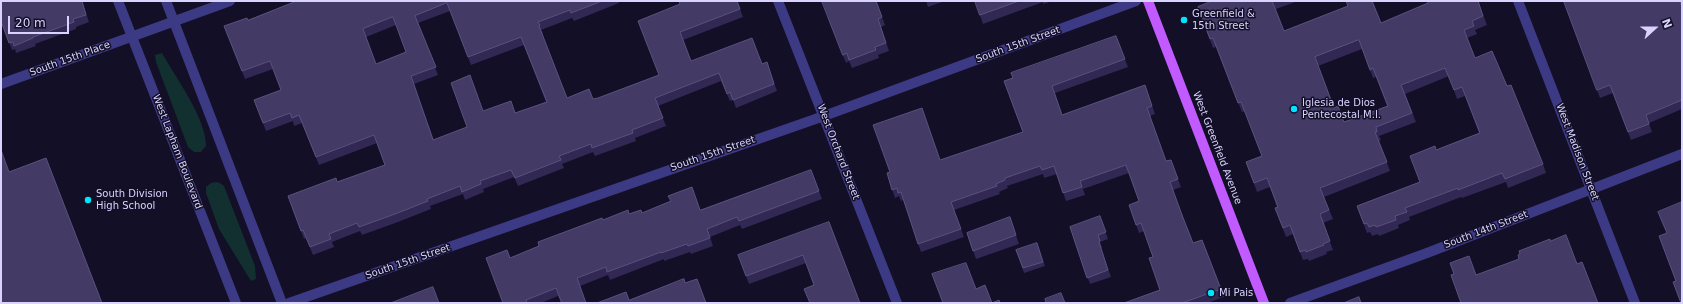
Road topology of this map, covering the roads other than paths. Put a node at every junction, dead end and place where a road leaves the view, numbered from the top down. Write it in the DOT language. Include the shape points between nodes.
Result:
graph roads {
  1 [pos="118,1"];
  2 [pos="166,1"];
  3 [pos="230,1"];
  4 [pos="778,1"];
  5 [pos="1136,1"];
  6 [pos="1148,1"];
  7 [pos="1518,1"];
  8 [pos="174,21"];
  9 [pos="132,36"];
  10 [pos="1,84"];
  11 [pos="824,116"];
  12 [pos="1682,154"];
  13 [pos="1591,189"];
  14 [pos="236,303"];
  15 [pos="282,303"];
  16 [pos="289,303"];
  17 [pos="897,303"];
  18 [pos="1264,303"];
  19 [pos="1290,303"];
  20 [pos="1635,303"];
  1 -- 9 [label="street, West Lapham Boulevard"];
  2 -- 8 [label="street"];
  3 -- 8 [label="street, South 15th Place"];
  4 -- 11 [label="street, West Orchard Street"];
  5 -- 11 [label="street, South 15th Street"];
  6 -- 18 [label="main road, West Greenfield Avenue"];
  7 -- 13 [label="street, West Madison Street"];
  8 -- 9 [label="street, South 15th Place"];
  8 -- 15 [label="street"];
  9 -- 10 [label="street, South 15th Place"];
  9 -- 14 [label="street, West Lapham Boulevard"];
  11 -- 16 [label="street, South 15th Street"];
  11 -- 17 [label="street, West Orchard Street"];
  12 -- 13 [label="street, South 14th Street"];
  13 -- 19 [label="street, South 14th Street"];
  13 -- 20 [label="street, West Madison Street"];
}
